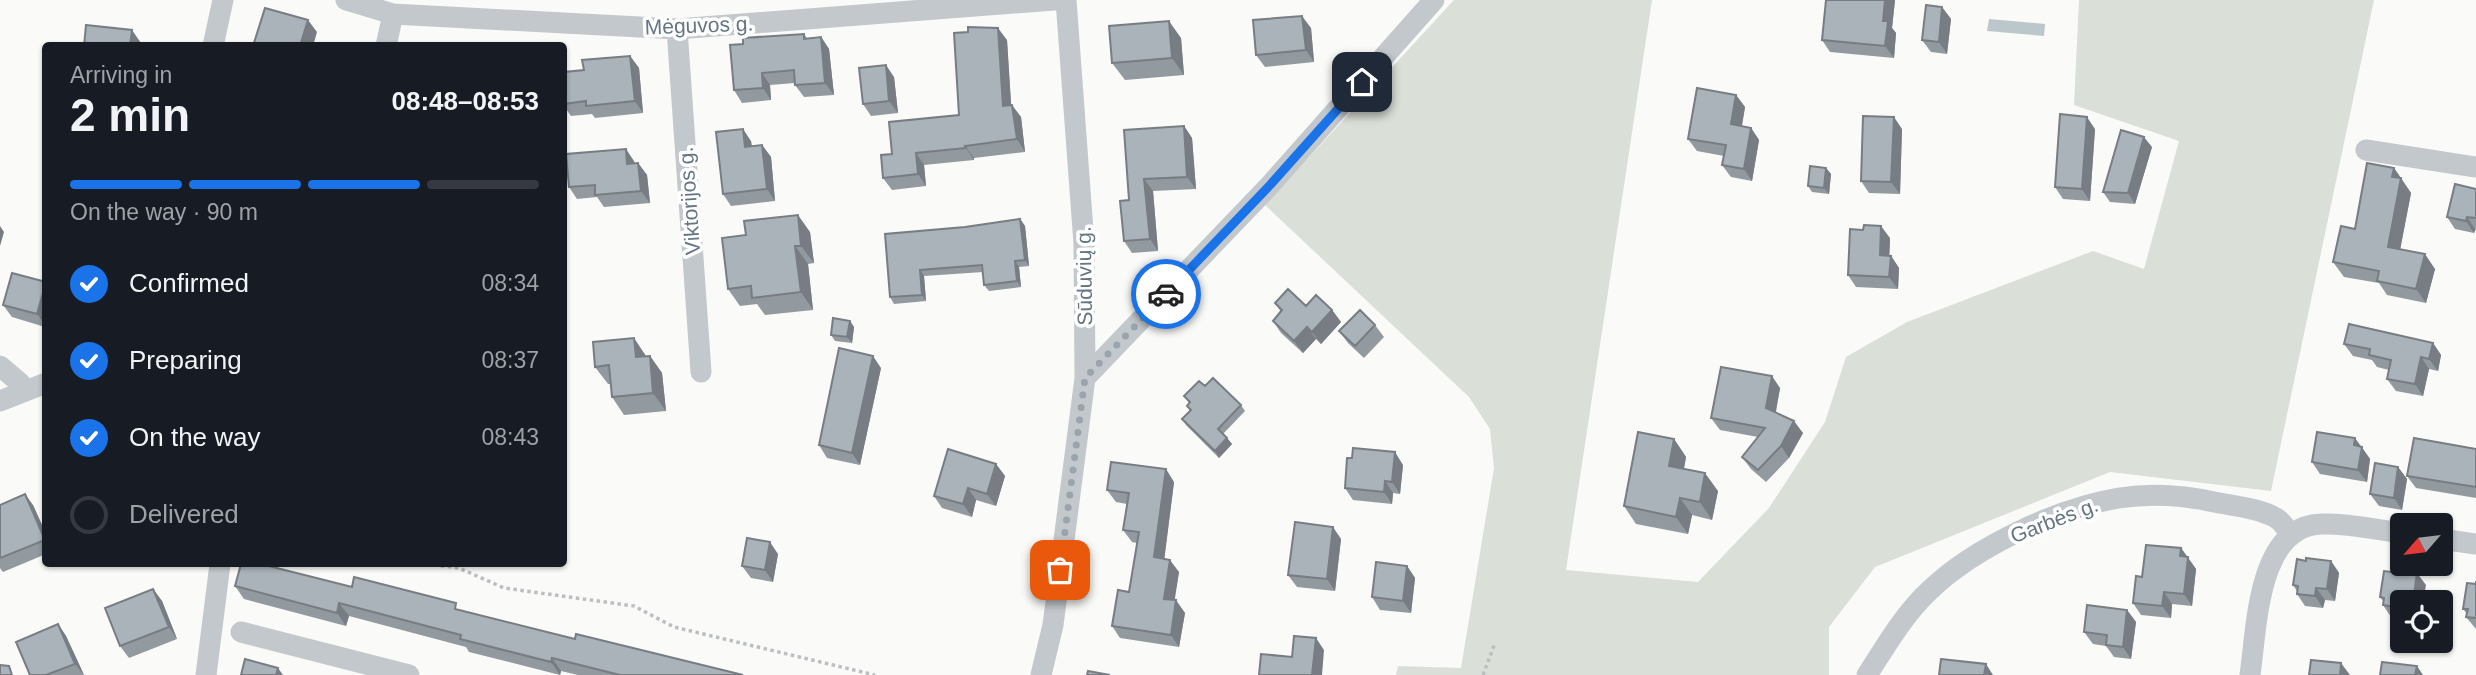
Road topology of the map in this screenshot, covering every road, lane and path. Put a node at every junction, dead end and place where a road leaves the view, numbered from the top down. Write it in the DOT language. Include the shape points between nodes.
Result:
graph roads {
  1 [pos="223,0"];
  2 [pos="346,0"];
  3 [pos="1054,0"];
  4 [pos="1066,0"];
  5 [pos="1434,0"];
  6 [pos="393,14"];
  7 [pos="677,29"];
  8 [pos="214,42"];
  9 [pos="387,42"];
  10 [pos="2366,150"];
  11 [pos="2476,167"];
  12 [pos="0,366"];
  13 [pos="701,372"];
  14 [pos="1085,378"];
  15 [pos="42,385"];
  16 [pos="25,391"];
  17 [pos="0,401"];
  18 [pos="2390,532"];
  19 [pos="2291,533"];
  20 [pos="2454,541"];
  21 [pos="2476,544"];
  22 [pos="220,567"];
  23 [pos="451,567"];
  24 [pos="241,632"];
  25 [pos="1494,643"];
  26 [pos="206,675"];
  27 [pos="409,675"];
  28 [pos="875,675"];
  29 [pos="1041,675"];
  30 [pos="1483,675"];
  31 [pos="1867,675"];
  32 [pos="2250,675"];
  1 -- 8 [label="street"];
  2 -- 6 [label="street, Mėguvos g."];
  3 -- 7 [label="street, Mėguvos g."];
  4 -- 14 [label="street, Sūduvių g." via="1084,244"];
  5 -- 14 [label="street" via="1271,184"];
  6 -- 7 [label="street, Mėguvos g."];
  6 -- 9 [label="street"];
  7 -- 13 [label="street, Viktorijos g."];
  10 -- 11 [label="street"];
  12 -- 16 [label="street"];
  14 -- 29 [label="street, Sūduvių g." via="1053,625"];
  15 -- 16 [label="street"];
  16 -- 17 [label="street"];
  18 -- 19 [label="street" via="2321,524"];
  19 -- 31 [label="street, Garbės g." via="2277,518 2192,497 2150,495 2089,504 2010,536 1951,573 1897,628"];
  19 -- 32 [label="street" via="2279,545 2265,579"];
  20 -- 21 [label="street"];
  22 -- 26 [label="street"];
  23 -- 28 [label="path" via="504,588 634,606 674,627"];
  24 -- 27 [label="street"];
  25 -- 30 [label="path"];
}
